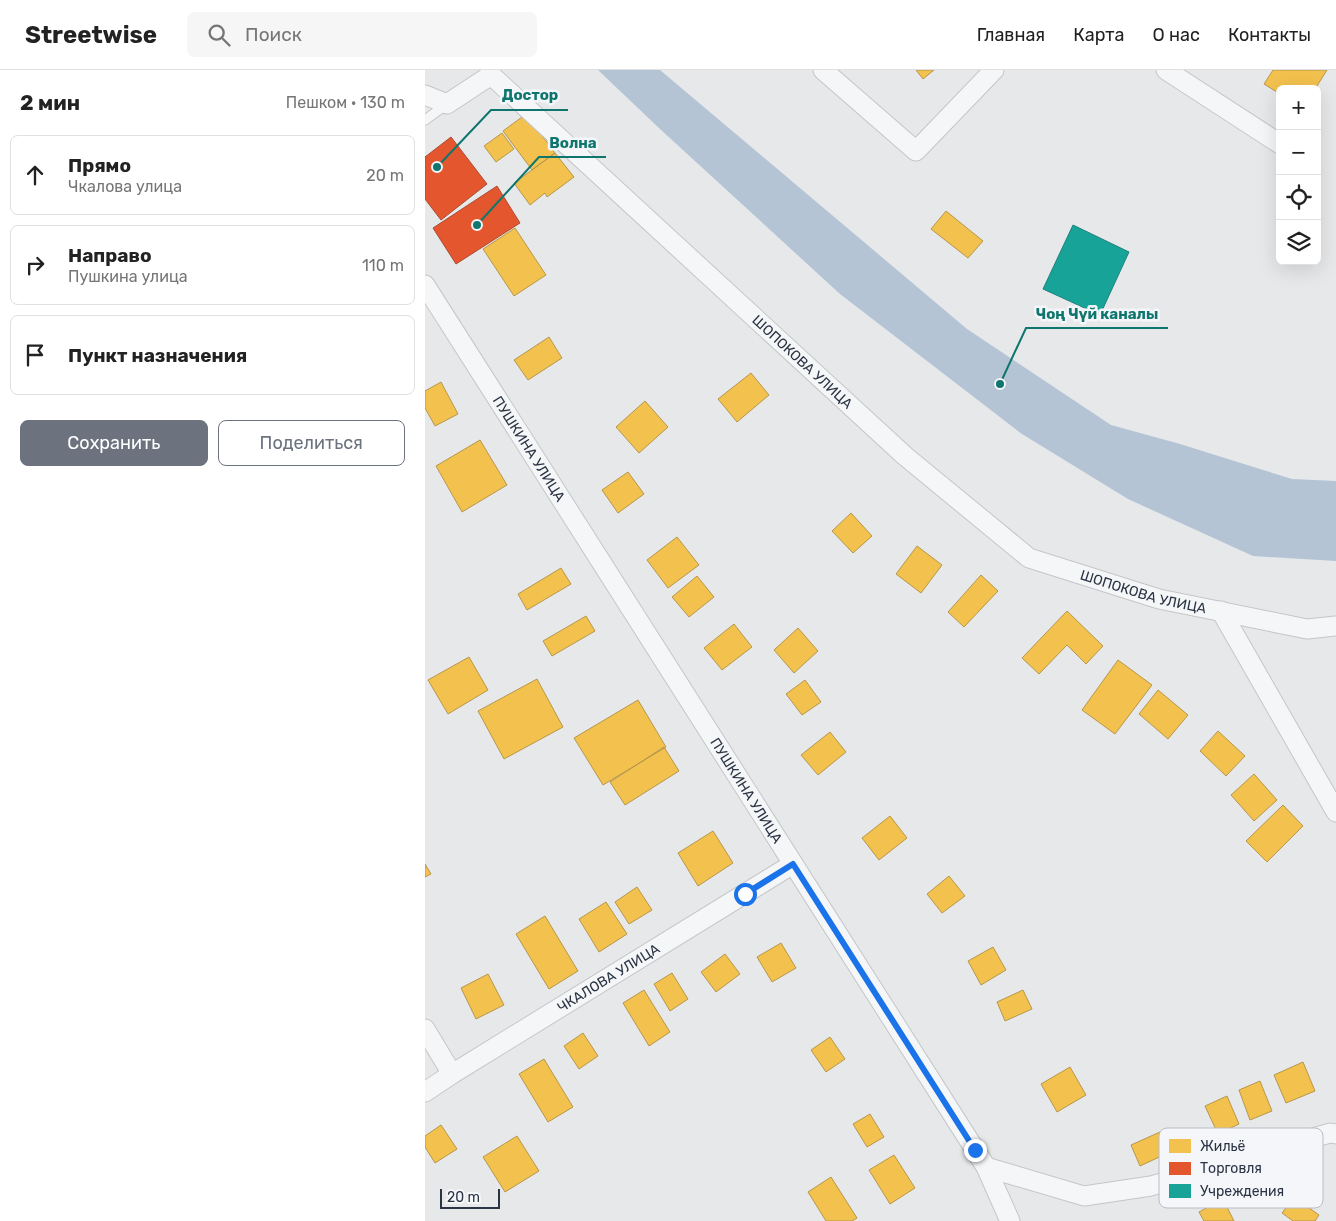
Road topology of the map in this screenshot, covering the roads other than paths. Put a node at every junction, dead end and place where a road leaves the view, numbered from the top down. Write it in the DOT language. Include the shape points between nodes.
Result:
graph roads {
  1 [pos="823,70"];
  2 [pos="994,70"];
  3 [pos="1166,70"];
  4 [pos="425,95"];
  5 [pos="447,104"];
  6 [pos="425,120"];
  7 [pos="1276,141"];
  8 [pos="425,285"];
  9 [pos="1221,611"];
  10 [pos="1336,626"];
  11 [pos="1336,812"];
  12 [pos="793,864"];
  13 [pos="425,1029"];
  14 [pos="452,1074"];
  15 [pos="425,1092"];
  16 [pos="986,1167"];
  17 [pos="1159,1184"];
  18 [pos="1010,1221"];
  1 -- 2 [label="street" via="916,150"];
  3 -- 7 [label="street"];
  4 -- 5 [label="street"];
  5 -- 6 [label="lane"];
  5 -- 9 [label="street, ШОПОКОВА УЛИЦА" via="491,75 905,456 1029,558 1159,599"];
  8 -- 12 [label="street, ПУШКИНА УЛИЦА"];
  9 -- 10 [label="street, ШОПОКОВА УЛИЦА" via="1307,628"];
  9 -- 11 [label="street, ШОПОКОВА УЛИЦА"];
  12 -- 14 [label="street, ЧКАЛОВА УЛИЦА"];
  12 -- 16 [label="street, ПУШКИНА УЛИЦА"];
  13 -- 14 [label="street"];
  14 -- 15 [label="street, ЧКАЛОВА УЛИЦА"];
  16 -- 17 [label="street" via="1084,1196"];
  16 -- 18 [label="street, ПУШКИНА УЛИЦА"];
}
